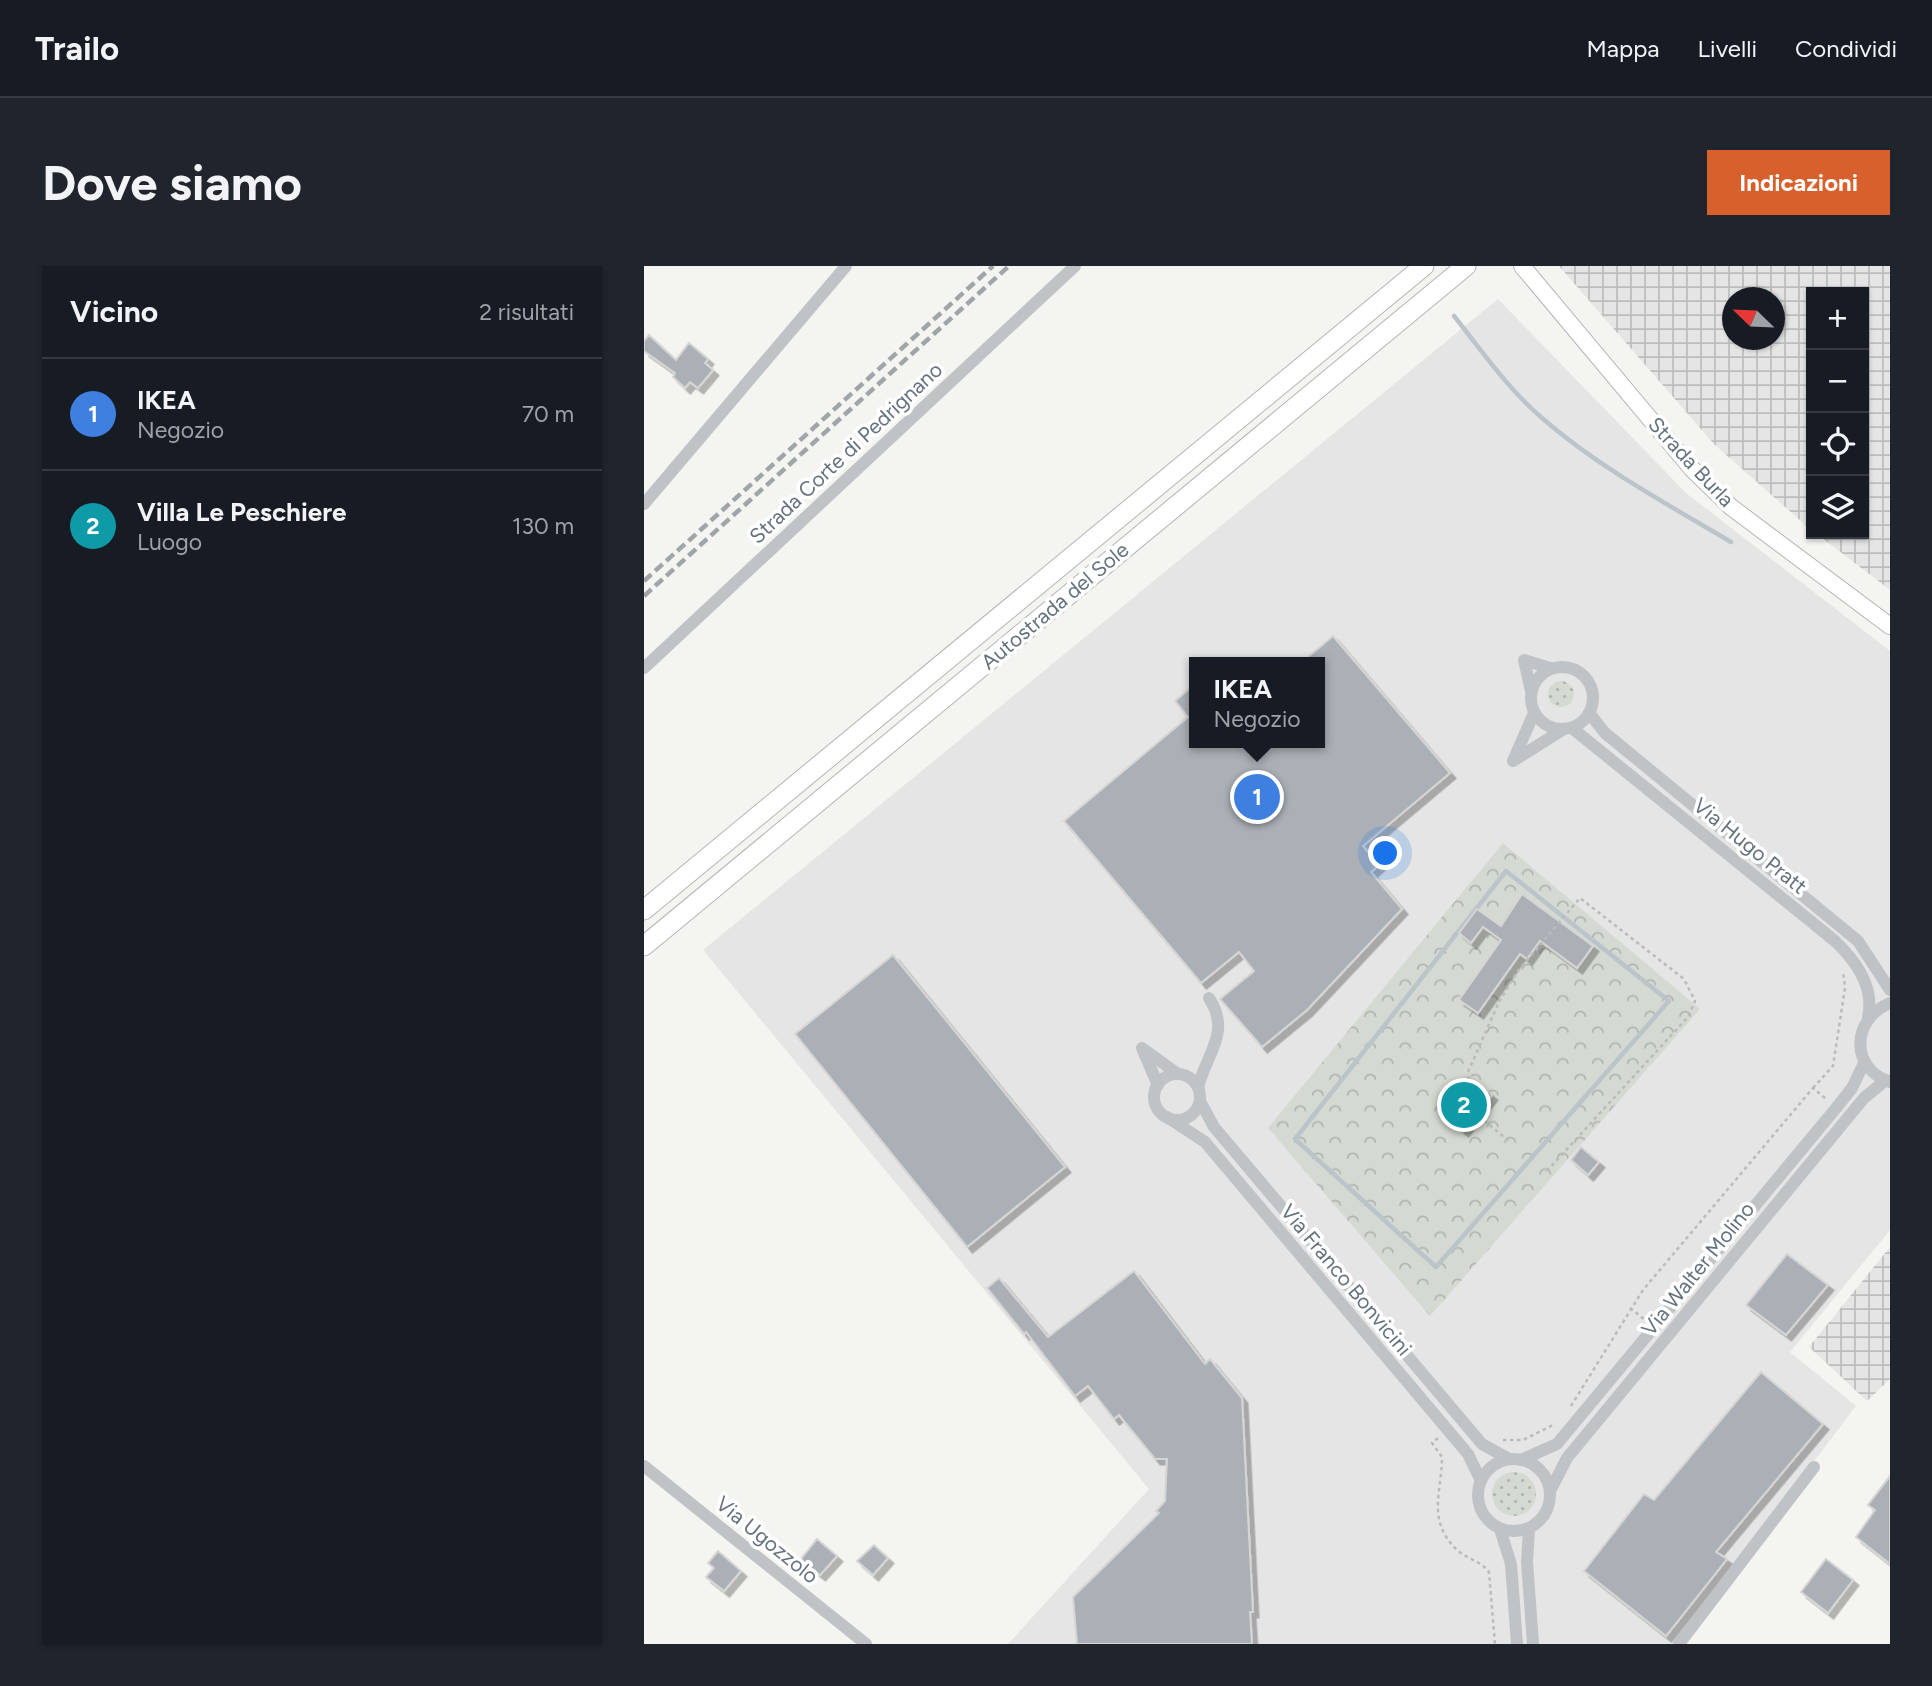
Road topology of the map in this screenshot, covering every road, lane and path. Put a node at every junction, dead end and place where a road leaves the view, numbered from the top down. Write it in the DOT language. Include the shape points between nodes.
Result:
graph roads {
  1 [pos="846,266"];
  2 [pos="1075,266"];
  3 [pos="1424,266"];
  4 [pos="1466,266"];
  5 [pos="1522,266"];
  6 [pos="644,504"];
  7 [pos="1890,626"];
  8 [pos="644,668"];
  9 [pos="1550,668"];
  10 [pos="1531,691"];
  11 [pos="1534,713"];
  12 [pos="1589,713"];
  13 [pos="1568,728"];
  14 [pos="644,910"];
  15 [pos="644,946"];
  16 [pos="1843,966"];
  17 [pos="1890,990"];
  18 [pos="1209,998"];
  19 [pos="1890,1003"];
  20 [pos="1868,1017"];
  21 [pos="1206,1060"];
  22 [pos="1864,1063"];
  23 [pos="1468,1072"];
  24 [pos="1180,1074"];
  25 [pos="1888,1081"];
  26 [pos="1158,1086"];
  27 [pos="1198,1087"];
  28 [pos="1813,1088"];
  29 [pos="1199,1101"];
  30 [pos="1837,1107"];
  31 [pos="1479,1116"];
  32 [pos="1167,1117"];
  33 [pos="1509,1142"];
  34 [pos="1546,1172"];
  35 [pos="1570,1408"];
  36 [pos="1562,1416"];
  37 [pos="1448,1430"];
  38 [pos="1493,1437"];
  39 [pos="1515,1460"];
  40 [pos="644,1466"];
  41 [pos="1814,1467"];
  42 [pos="1481,1481"];
  43 [pos="1550,1491"];
  44 [pos="1529,1528"];
  45 [pos="1500,1529"];
  46 [pos="866,1644"];
  47 [pos="1495,1644"];
  48 [pos="1517,1644"];
  49 [pos="1533,1644"];
  50 [pos="1679,1644"];
  1 -- 6 [label="street"];
  2 -- 8 [label="street, Strada Corte di Pedrignano"];
  3 -- 14 [label="highway, Autostrada del Sole"];
  4 -- 15 [label="highway, Autostrada del Sole"];
  5 -- 7 [label="main road, Strada Burla" via="1692,469 1731,507"];
  9 -- 10 [label="street"];
  9 -- 10 [label="street" via="1524,660"];
  9 -- 12 [label="street" via="1571,667 1587,679 1593,696"];
  10 -- 11 [label="street"];
  11 -- 13 [label="street" via="1547,725"];
  11 -- 13 [label="street" via="1513,761"];
  12 -- 13 [label="street"];
  12 -- 17 [label="street, Via Hugo Pratt" via="1605,733 1858,941"];
  13 -- 20 [label="street, Via Hugo Pratt" via="1835,941 1867,984"];
  16 -- 28 [label="path" via="1845,988 1833,1066"];
  18 -- 21 [label="street" via="1220,1022"];
  19 -- 20 [label="street"];
  20 -- 22 [label="street, Via Hugo Pratt" via="1859,1042"];
  21 -- 24 [label="street"];
  21 -- 27 [label="street"];
  22 -- 25 [label="street"];
  22 -- 30 [label="street, Via Walter Molino"];
  23 -- 34 [label="path" via="1511,982 1580,898 1684,979 1695,1001 1688,1017"];
  24 -- 26 [label="street" via="1166,1077"];
  24 -- 26 [label="street" via="1142,1048"];
  24 -- 27 [label="street"];
  25 -- 43 [label="street, Via Walter Molino" via="1872,1090 1842,1124 1575,1448"];
  26 -- 32 [label="street" via="1157,1107"];
  27 -- 29 [label="street, Via Franco Bonvicini"];
  28 -- 30 [label="path"];
  28 -- 35 [label="path" via="1643,1290"];
  29 -- 32 [label="street" via="1188,1117"];
  29 -- 39 [label="street, Via Franco Bonvicini" via="1213,1127 1469,1429 1489,1450"];
  30 -- 39 [label="street, Via Walter Molino" via="1557,1444"];
  31 -- 33 [label="path"];
  32 -- 37 [label="street, Via Franco Bonvicini" via="1205,1142"];
  36 -- 38 [label="path" via="1544,1432 1523,1440"];
  37 -- 42 [label="street, Via Franco Bonvicini" via="1468,1454"];
  37 -- 47 [label="path" via="1432,1443 1442,1457 1438,1517 1456,1549 1489,1572"];
  39 -- 42 [label="street, Via Walter Molino" via="1492,1467"];
  39 -- 43 [label="street" via="1544,1474"];
  40 -- 46 [label="street, Via Ugozzolo"];
  41 -- 50 [label="street"];
  42 -- 45 [label="street" via="1478,1492 1483,1514"];
  43 -- 44 [label="street, Via Walter Molino" via="1546,1513"];
  44 -- 45 [label="street"];
  44 -- 49 [label="street"];
  45 -- 48 [label="street" via="1511,1564"];
}
